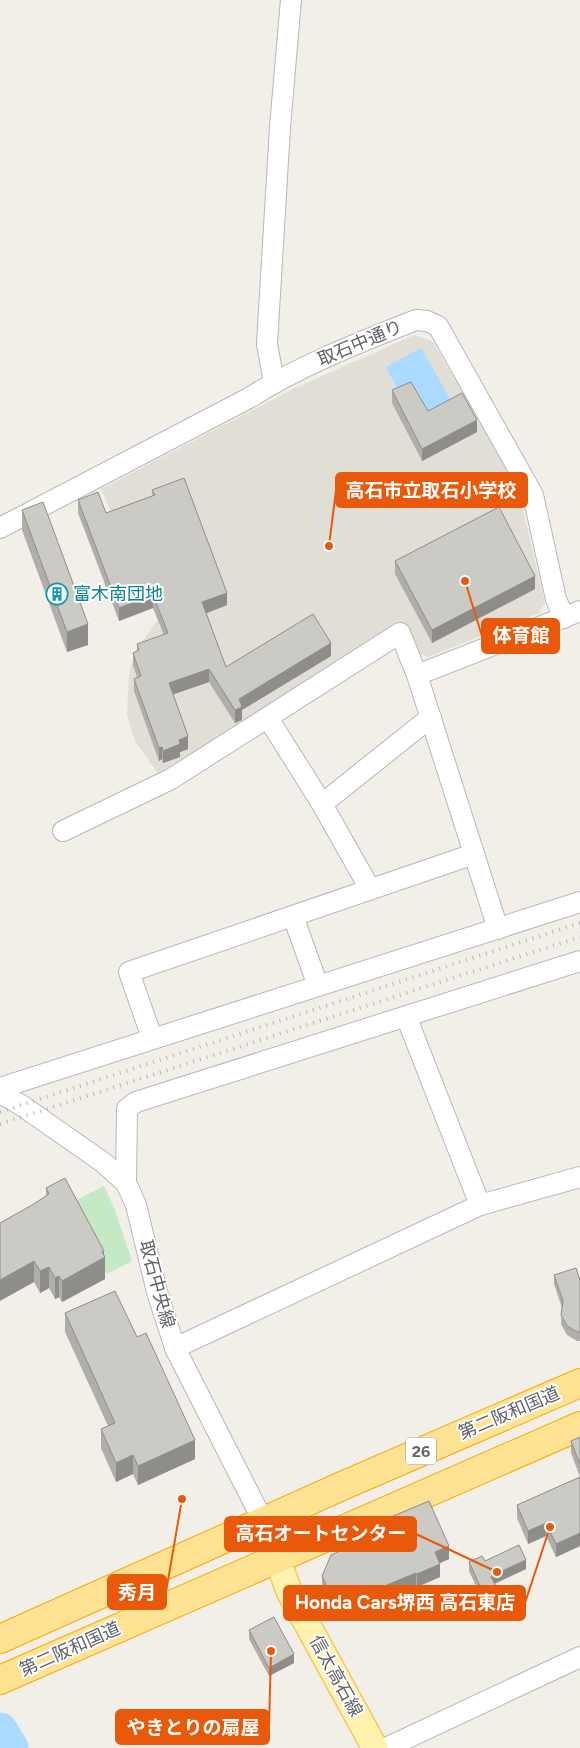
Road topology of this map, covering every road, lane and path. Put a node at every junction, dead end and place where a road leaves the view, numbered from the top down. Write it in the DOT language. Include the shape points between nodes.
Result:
graph roads {
  1 [pos="291,0"];
  2 [pos="274,382"];
  3 [pos="0,528"];
  4 [pos="572,614"];
  5 [pos="417,676"];
  6 [pos="431,717"];
  7 [pos="268,718"];
  8 [pos="322,804"];
  9 [pos="63,831"];
  10 [pos="474,854"];
  11 [pos="370,889"];
  12 [pos="580,902"];
  13 [pos="293,916"];
  14 [pos="498,929"];
  15 [pos="580,961"];
  16 [pos="318,986"];
  17 [pos="406,1016"];
  18 [pos="152,1038"];
  19 [pos="0,1088"];
  20 [pos="0,1094"];
  21 [pos="580,1177"];
  22 [pos="126,1183"];
  23 [pos="480,1205"];
  24 [pos="175,1348"];
  25 [pos="580,1383"];
  26 [pos="580,1426"];
  27 [pos="263,1521"];
  28 [pos="276,1559"];
  29 [pos="0,1638"];
  30 [pos="580,1657"];
  31 [pos="0,1680"];
  32 [pos="375,1748"];
  33 [pos="386,1748"];
  1 -- 2 [label="street" via="267,344"];
  2 -- 3 [label="street, 取石中通り"];
  2 -- 4 [label="street, 取石中通り" via="318,360 416,320 438,326 533,495 556,599"];
  4 -- 5 [label="street"];
  5 -- 6 [label="street"];
  5 -- 7 [label="street" via="400,633"];
  6 -- 8 [label="street"];
  6 -- 10 [label="street"];
  7 -- 8 [label="street"];
  7 -- 9 [label="street" via="171,779"];
  8 -- 11 [label="street"];
  10 -- 11 [label="street"];
  10 -- 14 [label="street"];
  11 -- 13 [label="street"];
  12 -- 14 [label="street"];
  13 -- 16 [label="street"];
  13 -- 18 [label="street" via="129,972"];
  14 -- 16 [label="street"];
  15 -- 17 [label="street"];
  16 -- 18 [label="street"];
  17 -- 22 [label="street" via="136,1102 127,1109"];
  17 -- 23 [label="street"];
  18 -- 19 [label="street"];
  20 -- 22 [label="street, 取石中央線" via="104,1163"];
  21 -- 23 [label="street"];
  22 -- 24 [label="street, 取石中央線" via="136,1206 157,1292"];
  23 -- 24 [label="street"];
  24 -- 27 [label="street, 取石中央線"];
  25 -- 27 [label="highway, 第二阪和国道 / 26"];
  26 -- 28 [label="highway, 第二阪和国道 / 26"];
  27 -- 28 [label="main road, 信太高石線"];
  27 -- 29 [label="highway, 第二阪和国道 / 26"];
  28 -- 31 [label="highway, 第二阪和国道 / 26"];
  28 -- 32 [label="main road, 信太高石線" via="289,1591"];
  30 -- 33 [label="street"];
}
